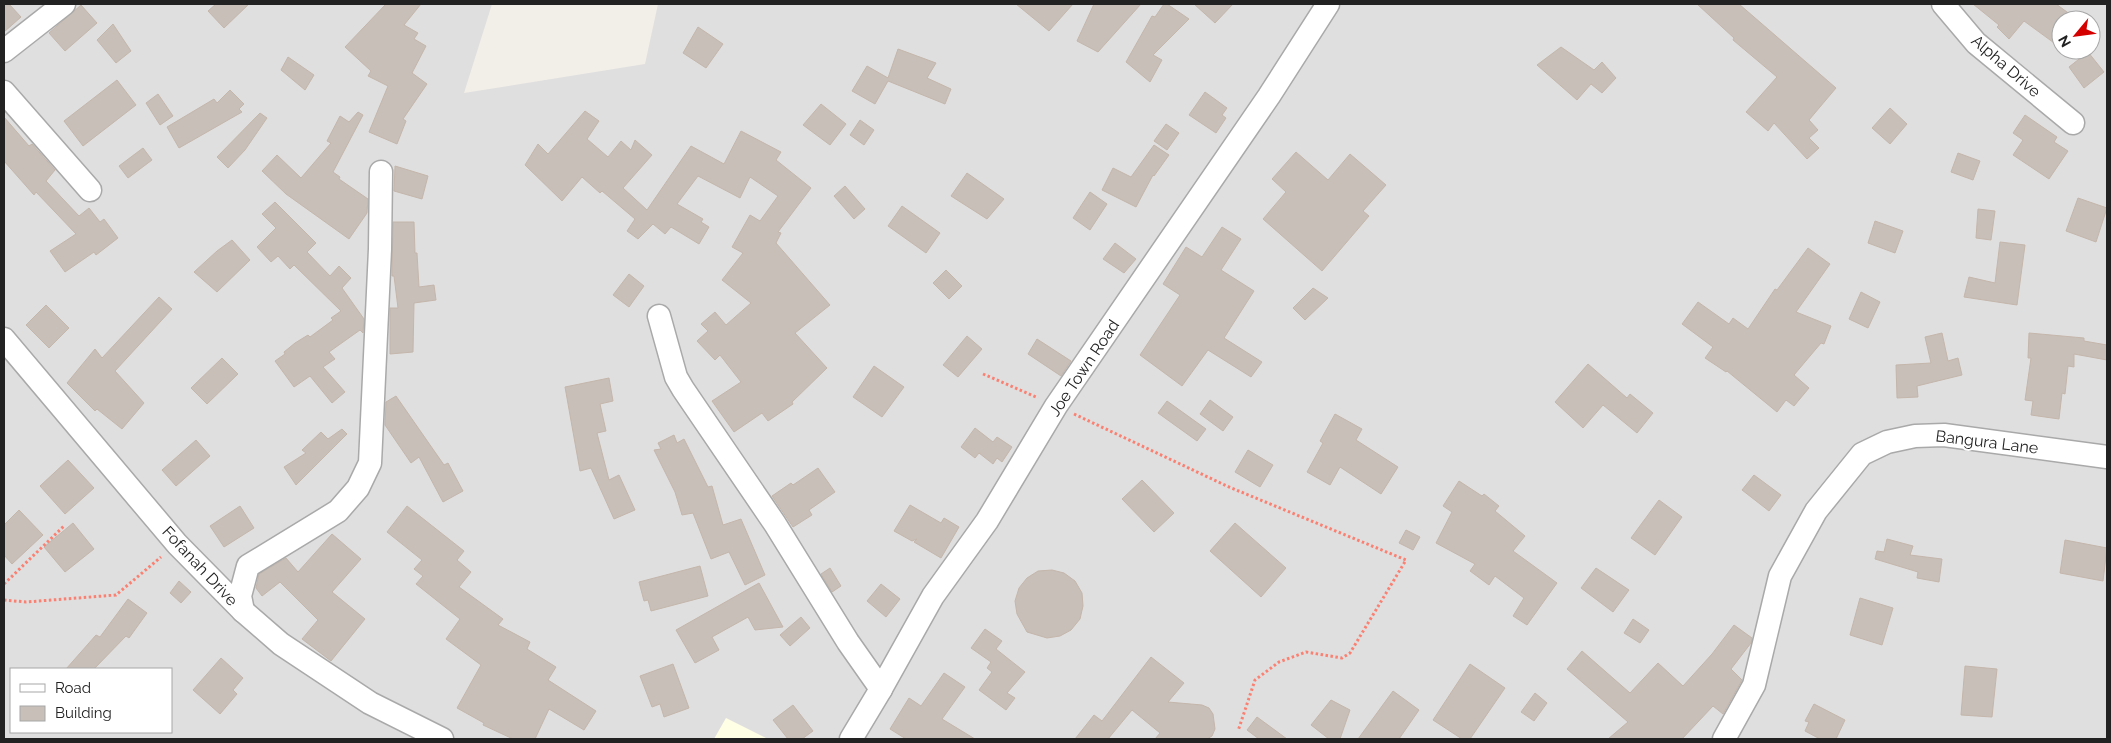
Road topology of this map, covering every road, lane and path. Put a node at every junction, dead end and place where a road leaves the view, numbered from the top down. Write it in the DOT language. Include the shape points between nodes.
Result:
graph roads {
  1 [pos="64,4"];
  2 [pos="1328,4"];
  3 [pos="1943,4"];
  4 [pos="4,51"];
  5 [pos="4,92"];
  6 [pos="2073,123"];
  7 [pos="381,172"];
  8 [pos="90,190"];
  9 [pos="658,316"];
  10 [pos="4,339"];
  11 [pos="983,374"];
  12 [pos="1056,406"];
  13 [pos="2107,457"];
  14 [pos="65,525"];
  15 [pos="177,544"];
  16 [pos="4,584"];
  17 [pos="4,600"];
  18 [pos="243,611"];
  19 [pos="881,689"];
  20 [pos="1238,731"];
  21 [pos="442,739"];
  22 [pos="851,739"];
  23 [pos="1724,739"];
  1 -- 4 [label="street"];
  2 -- 12 [label="street, Joe Town Road" via="1269,96"];
  3 -- 6 [label="street, Alpha Drive" via="1976,43"];
  5 -- 8 [label="street"];
  7 -- 18 [label="street" via="370,463 358,488 338,511 248,566 240,596"];
  9 -- 19 [label="street" via="676,377 683,389 770,516"];
  10 -- 15 [label="street, Fofanah Drive"];
  11 -- 12 [label="path"];
  12 -- 19 [label="street, Joe Town Road" via="987,521 933,596"];
  12 -- 20 [label="path" via="1229,487 1406,560 1350,653 1342,658 1306,652 1279,662 1255,680"];
  13 -- 23 [label="street, Bangura Lane" via="1944,435 1915,436 1887,442 1862,454 1816,511 1780,576 1754,685"];
  14 -- 16 [label="path"];
  15 -- 17 [label="path" via="116,595 26,602"];
  15 -- 18 [label="street, Fofanah Drive"];
  18 -- 21 [label="street, Fofanah Drive" via="281,644 363,698"];
  19 -- 22 [label="street, Joe Town Road"];
}
